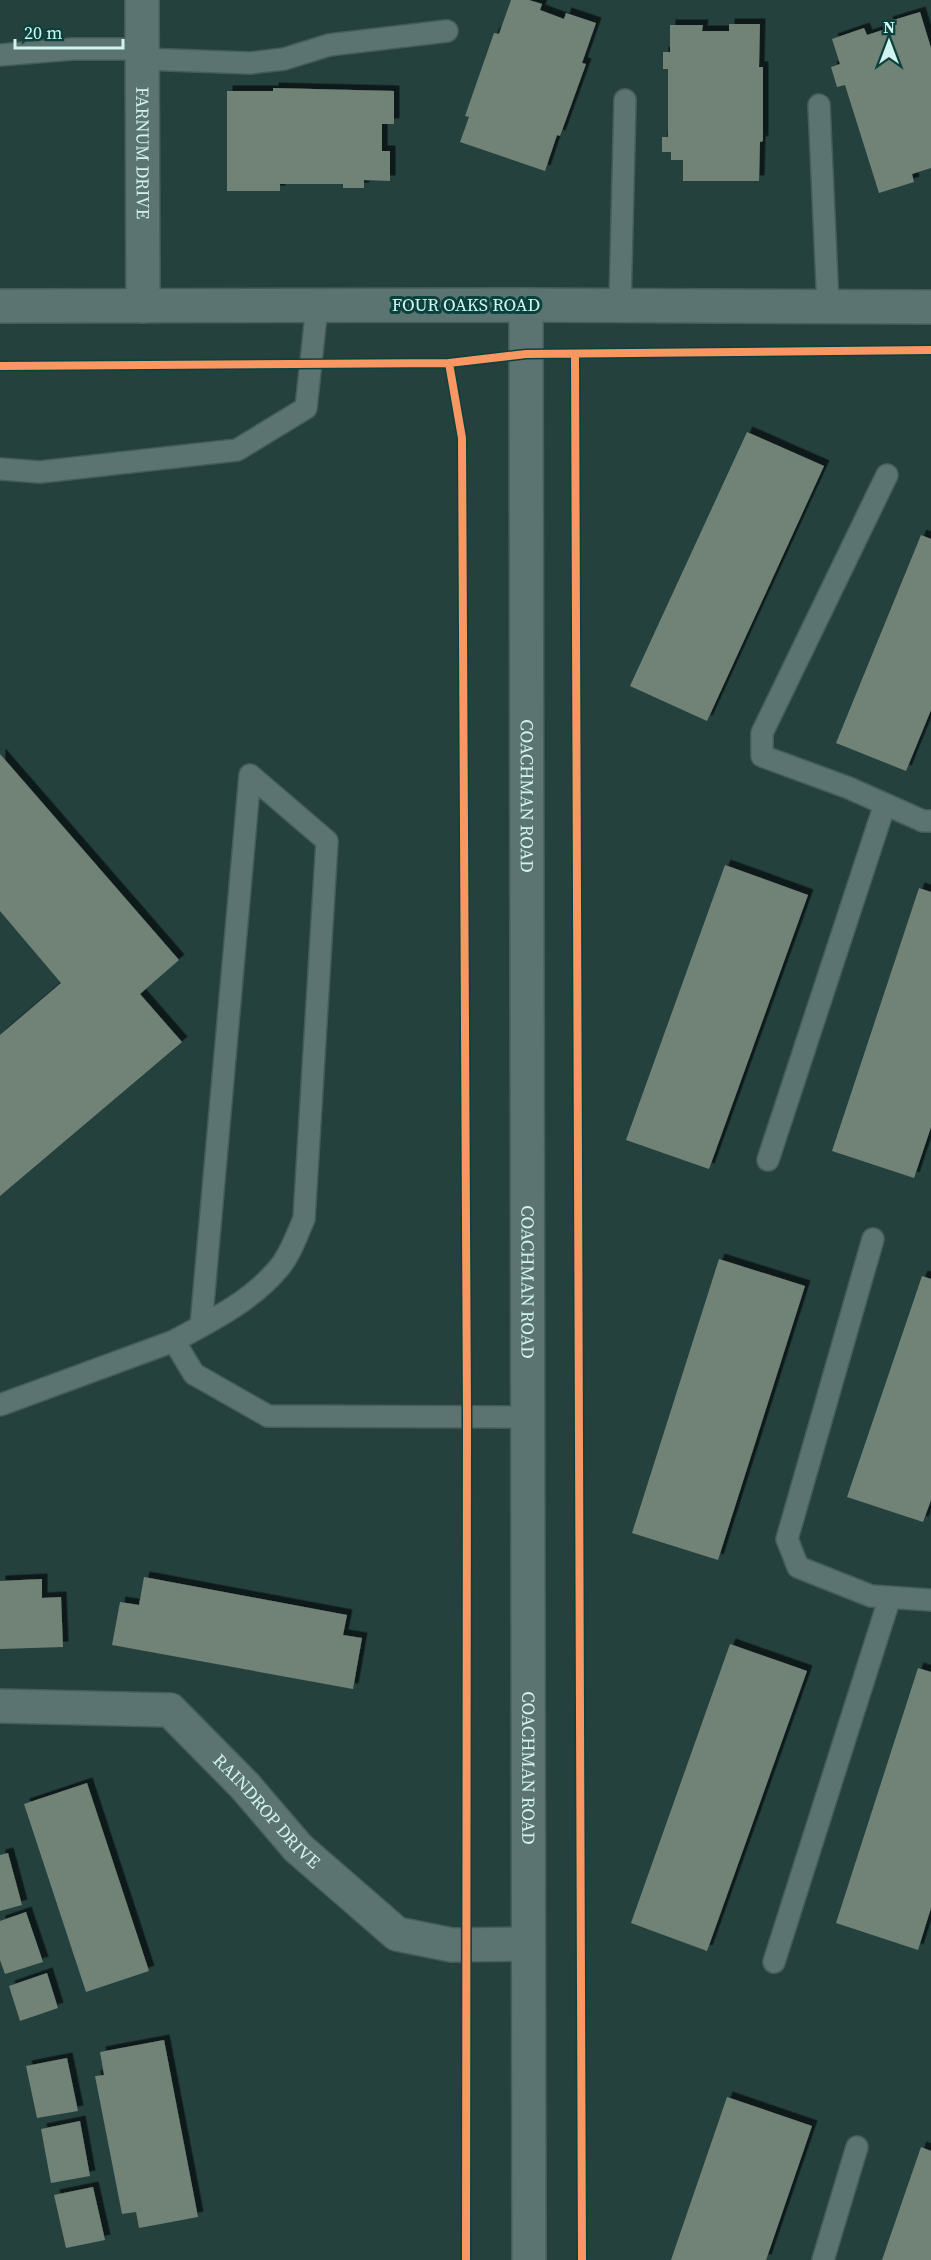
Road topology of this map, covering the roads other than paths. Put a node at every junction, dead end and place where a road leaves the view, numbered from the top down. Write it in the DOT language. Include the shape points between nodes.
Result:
graph roads {
  1 [pos="142,0"];
  2 [pos="447,31"];
  3 [pos="142,54"];
  4 [pos="0,55"];
  5 [pos="625,100"];
  6 [pos="819,105"];
  7 [pos="526,305"];
  8 [pos="0,306"];
  9 [pos="143,306"];
  10 [pos="317,306"];
  11 [pos="620,306"];
  12 [pos="828,306"];
  13 [pos="931,307"];
  14 [pos="0,469"];
  15 [pos="887,476"];
  16 [pos="885,804"];
  17 [pos="931,821"];
  18 [pos="768,1160"];
  19 [pos="873,1239"];
  20 [pos="201,1326"];
  21 [pos="174,1341"];
  22 [pos="0,1405"];
  23 [pos="527,1417"];
  24 [pos="890,1597"];
  25 [pos="931,1600"];
  26 [pos="0,1706"];
  27 [pos="528,1944"];
  28 [pos="774,1962"];
  29 [pos="857,2146"];
  30 [pos="529,2260"];
  31 [pos="823,2260"];
  1 -- 3 [label="street, FARNUM DRIVE"];
  2 -- 3 [label="lane" via="329,45 284,59 250,63"];
  3 -- 4 [label="lane" via="72,49"];
  3 -- 9 [label="street, FARNUM DRIVE"];
  5 -- 11 [label="lane"];
  6 -- 12 [label="lane"];
  7 -- 10 [label="street, FOUR OAKS ROAD"];
  7 -- 11 [label="street, FOUR OAKS ROAD"];
  7 -- 23 [label="street, COACHMAN ROAD"];
  8 -- 9 [label="street, FOUR OAKS ROAD"];
  9 -- 10 [label="street, FOUR OAKS ROAD"];
  10 -- 14 [label="lane" via="306,408 237,450 40,472"];
  11 -- 12 [label="street, FOUR OAKS ROAD"];
  12 -- 13 [label="street, FOUR OAKS ROAD"];
  15 -- 16 [label="lane" via="762,734 762,756"];
  16 -- 17 [label="lane"];
  16 -- 18 [label="lane"];
  19 -- 24 [label="lane" via="787,1539 798,1568 871,1596"];
  20 -- 20 [label="lane" via="239,1305 280,1268 304,1219 327,842 250,775"];
  20 -- 21 [label="lane"];
  21 -- 22 [label="lane"];
  21 -- 23 [label="lane" via="194,1374 268,1416"];
  23 -- 27 [label="street, COACHMAN ROAD"];
  24 -- 25 [label="lane"];
  24 -- 28 [label="lane"];
  26 -- 27 [label="street, RAINDROP DRIVE" via="170,1710 245,1786 297,1848 397,1934 453,1945"];
  27 -- 30 [label="street, COACHMAN ROAD"];
  29 -- 31 [label="lane"];
}
